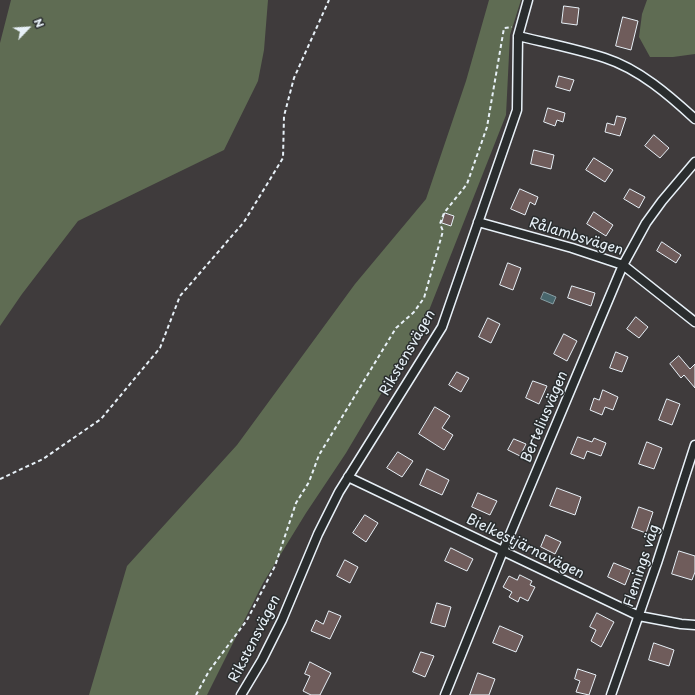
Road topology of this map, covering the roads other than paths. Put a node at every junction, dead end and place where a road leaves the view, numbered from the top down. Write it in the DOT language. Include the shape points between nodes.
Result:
graph roads {
  1 [pos="528,0"];
  2 [pos="518,36"];
  3 [pos="695,120"];
  4 [pos="695,162"];
  5 [pos="478,222"];
  6 [pos="623,265"];
  7 [pos="695,322"];
  8 [pos="695,445"];
  9 [pos="348,478"];
  10 [pos="503,551"];
  11 [pos="639,616"];
  12 [pos="695,625"];
  13 [pos="244,694"];
  14 [pos="445,695"];
  15 [pos="611,695"];
  1 -- 2 [label="street, Rikstensvägen"];
  2 -- 3 [label="street" via="605,58 625,67 673,98"];
  2 -- 5 [label="street, Rikstensvägen" via="517,110"];
  4 -- 6 [label="street, Berteliusvägen" via="646,223"];
  5 -- 6 [label="street, Rålambsvägen"];
  5 -- 9 [label="street, Rikstensvägen" via="442,327"];
  6 -- 7 [label="street, Rålambsvägen"];
  6 -- 10 [label="street, Berteliusvägen"];
  8 -- 11 [label="street, Flemings väg"];
  9 -- 10 [label="street, Bielkestjärnavägen"];
  9 -- 13 [label="street, Rikstensvägen" via="318,534 272,640"];
  10 -- 11 [label="street, Bielkestjärnavägen"];
  10 -- 14 [label="street, Berteliusvägen"];
  11 -- 12 [label="street, Bielkestjärnavägen"];
  11 -- 15 [label="street, Flemings väg"];
}
